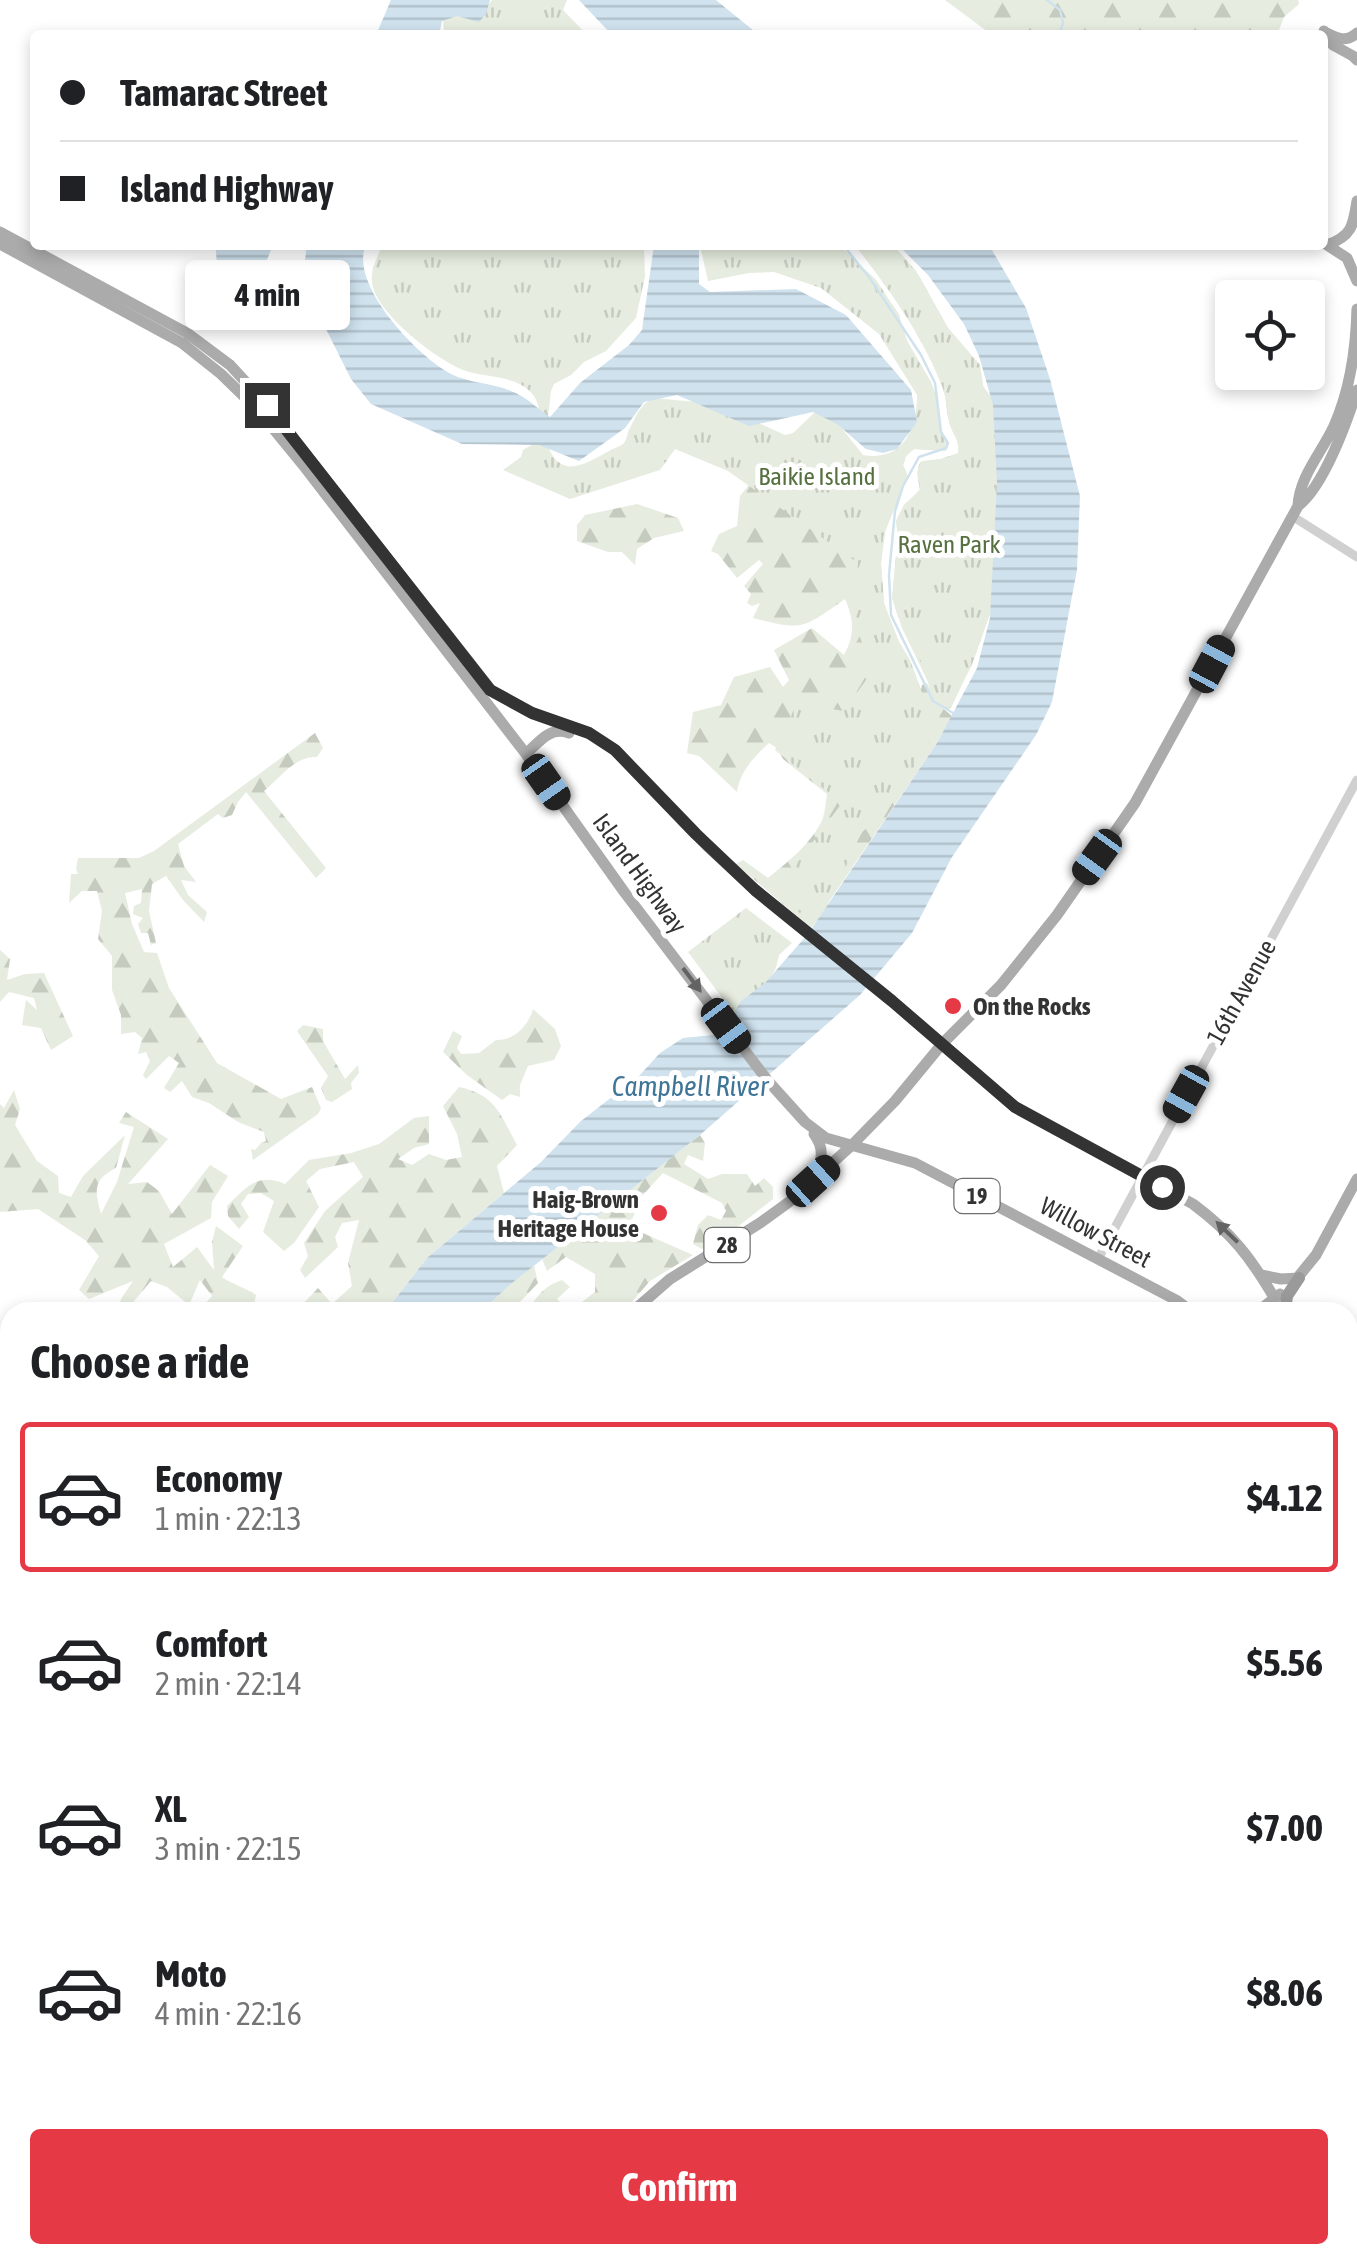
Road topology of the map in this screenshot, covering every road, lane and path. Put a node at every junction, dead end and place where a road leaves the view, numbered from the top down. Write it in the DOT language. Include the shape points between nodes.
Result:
graph roads {
  1 [pos="1357,32"];
  2 [pos="1328,34"];
  3 [pos="1328,38"];
  4 [pos="1357,60"];
  5 [pos="1357,200"];
  6 [pos="0,232"];
  7 [pos="0,244"];
  8 [pos="1328,245"];
  9 [pos="1328,246"];
  10 [pos="30,248"];
  11 [pos="33,250"];
  12 [pos="1357,281"];
  13 [pos="1357,309"];
  14 [pos="1357,390"];
  15 [pos="1295,511"];
  16 [pos="1357,557"];
  17 [pos="615,750"];
  18 [pos="526,754"];
  19 [pos="1356,783"];
  20 [pos="942,1044"];
  21 [pos="770,1084"];
  22 [pos="805,1122"];
  23 [pos="851,1146"];
  24 [pos="1141,1176"];
  25 [pos="1357,1180"];
  26 [pos="813,1181"];
  27 [pos="1098,1259"];
  28 [pos="1261,1275"];
  29 [pos="1298,1278"];
  30 [pos="644,1302"];
  31 [pos="1179,1302"];
  32 [pos="1277,1302"];
  33 [pos="1284,1302"];
  1 -- 2 [label="main road" via="1340,39"];
  3 -- 4 [label="main road"];
  5 -- 8 [label="main road" via="1351,228"];
  6 -- 10 [label="main road"];
  7 -- 18 [label="main road, Island Highway / 19" via="182,343 222,374 303,465"];
  9 -- 12 [label="main road" via="1347,258"];
  11 -- 17 [label="main road" via="187,333 230,366 490,690"];
  13 -- 15 [label="main road" via="1348,383"];
  14 -- 15 [label="main road" via="1330,457"];
  15 -- 16 [label="street"];
  15 -- 20 [label="main road" via="1135,803 1057,916"];
  17 -- 18 [label="main road" via="563,730 550,732"];
  17 -- 20 [label="main road" via="755,890"];
  18 -- 21 [label="main road, Island Highway / 19, one-way"];
  19 -- 24 [label="street, 16th Avenue"];
  20 -- 23 [label="main road"];
  20 -- 24 [label="main road" via="1015,1107"];
  21 -- 22 [label="main road, Willow Street / 19"];
  22 -- 23 [label="main road, Willow Street / 19"];
  22 -- 26 [label="main road" via="820,1142"];
  23 -- 26 [label="main road, 28"];
  23 -- 27 [label="main road, Willow Street / 19" via="915,1163"];
  24 -- 27 [label="street, 16th Avenue"];
  28 -- 24 [label="main road, one-way" via="1214,1220"];
  25 -- 29 [label="main road"];
  26 -- 30 [label="main road, 28"];
  27 -- 31 [label="main road, Willow Street / 19"];
  28 -- 29 [label="main road"];
  28 -- 32 [label="main road"];
  29 -- 33 [label="highway"];
}
